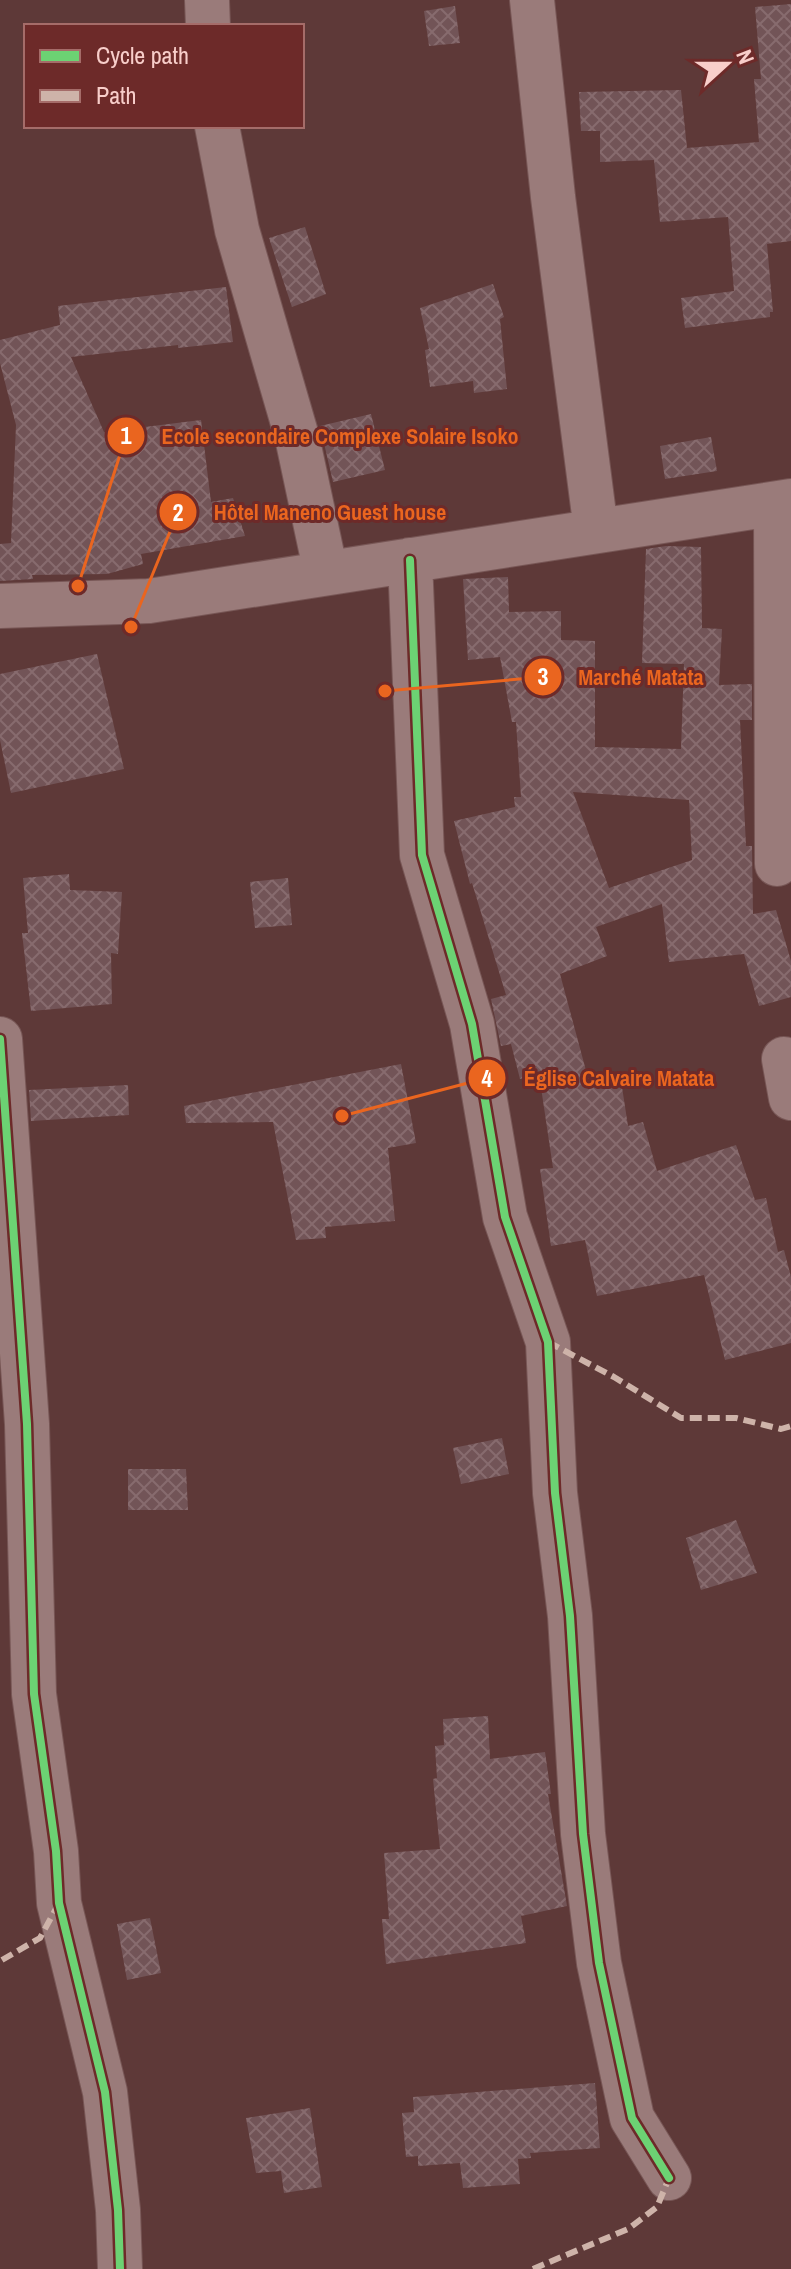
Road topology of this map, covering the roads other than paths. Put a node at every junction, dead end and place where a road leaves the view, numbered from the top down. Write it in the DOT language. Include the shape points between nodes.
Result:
graph roads {
  1 [pos="207,0"];
  2 [pos="532,0"];
  3 [pos="208,24"];
  4 [pos="217,128"];
  5 [pos="783,503"];
  6 [pos="596,530"];
  7 [pos="410,560"];
  8 [pos="326,573"];
  9 [pos="0,606"];
  10 [pos="777,864"];
  11 [pos="0,1039"];
  12 [pos="669,2178"];
  13 [pos="120,2269"];
  1 -- 3 [label="street"];
  2 -- 6 [label="street"];
  4 -- 8 [label="street" via="237,230 297,437"];
  5 -- 6 [label="street"];
  5 -- 10 [label="street"];
  6 -- 7 [label="street"];
  7 -- 8 [label="street"];
  7 -- 12 [label="street" via="422,855 472,1024 505,1217 548,1342 583,1834 599,1963 632,2118"];
  8 -- 9 [label="street" via="149,601"];
  11 -- 13 [label="street" via="27,1424 34,1694 59,1903 105,2092"];
}
